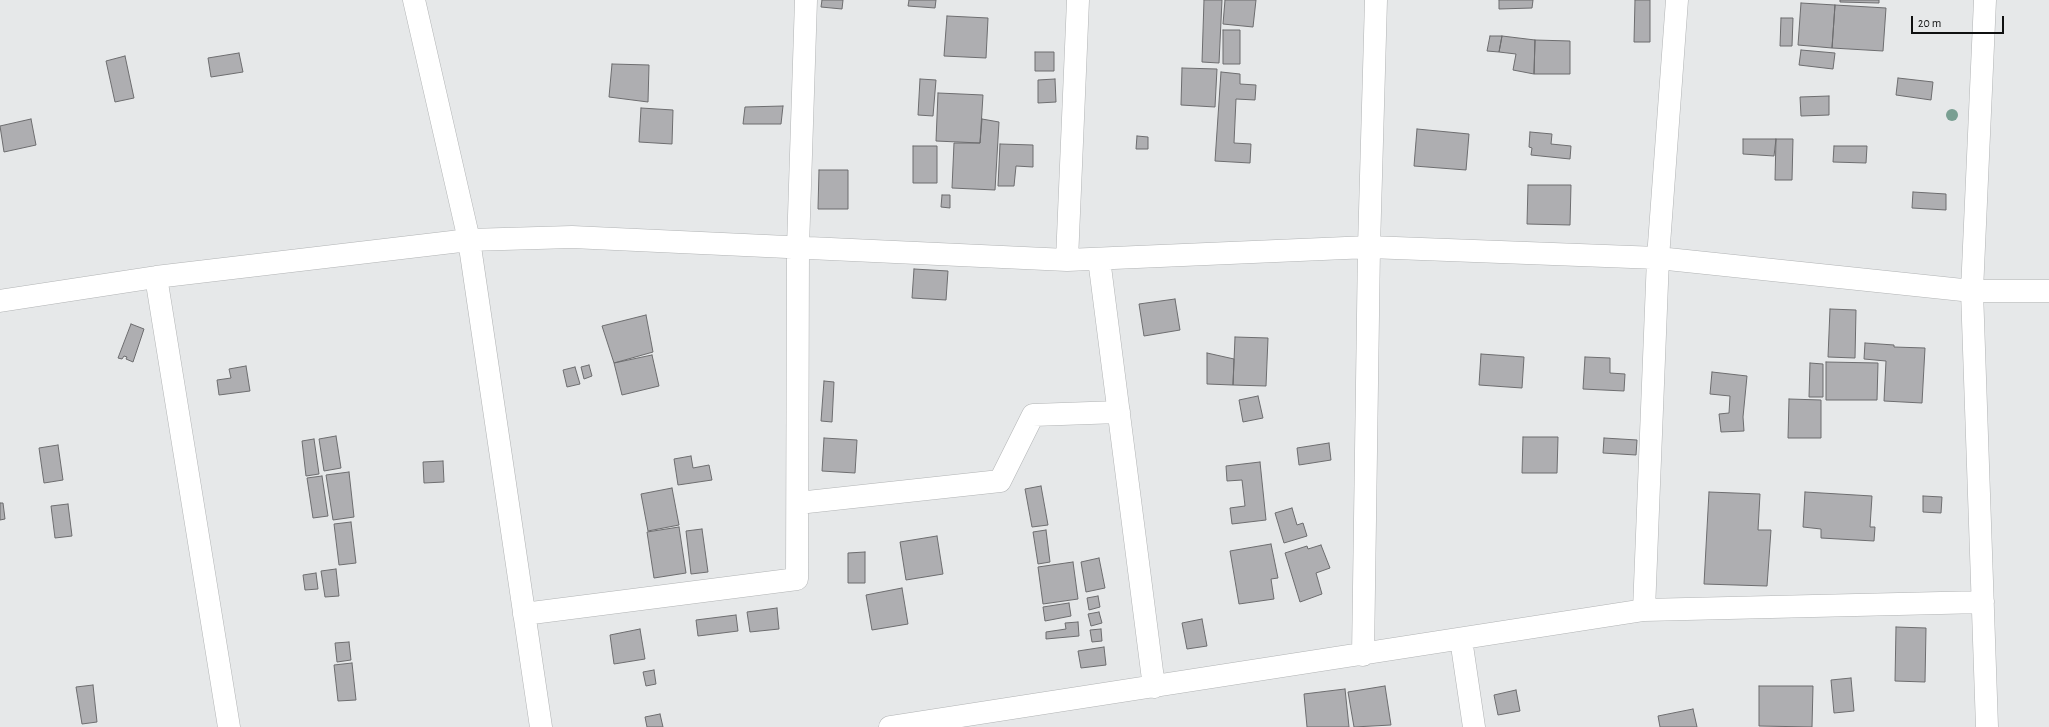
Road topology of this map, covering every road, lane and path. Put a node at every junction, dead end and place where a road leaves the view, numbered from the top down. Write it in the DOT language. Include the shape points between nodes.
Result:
graph roads {
  1 [pos="414,0"];
  2 [pos="806,0"];
  3 [pos="1078,0"];
  4 [pos="1376,0"];
  5 [pos="1677,0"];
  6 [pos="1985,0"];
  7 [pos="469,240"];
  8 [pos="798,247"];
  9 [pos="1369,247"];
  10 [pos="1658,258"];
  11 [pos="1099,259"];
  12 [pos="1067,260"];
  13 [pos="156,277"];
  14 [pos="1972,291"];
  15 [pos="2049,291"];
  16 [pos="0,301"];
  17 [pos="1119,412"];
  18 [pos="798,503"];
  19 [pos="1983,602"];
  20 [pos="1644,610"];
  21 [pos="524,614"];
  22 [pos="1461,639"];
  23 [pos="1363,655"];
  24 [pos="1154,687"];
  25 [pos="229,727"];
  26 [pos="541,727"];
  27 [pos="890,727"];
  28 [pos="1474,727"];
  29 [pos="1987,727"];
  1 -- 7 [label="street"];
  2 -- 8 [label="street"];
  3 -- 12 [label="street"];
  4 -- 9 [label="street"];
  5 -- 10 [label="street"];
  6 -- 14 [label="street"];
  7 -- 8 [label="street" via="572,237"];
  7 -- 13 [label="street"];
  7 -- 21 [label="street"];
  8 -- 12 [label="street"];
  8 -- 18 [label="street"];
  9 -- 10 [label="street"];
  9 -- 11 [label="street"];
  9 -- 23 [label="street"];
  10 -- 14 [label="street"];
  10 -- 20 [label="street"];
  11 -- 12 [label="street"];
  11 -- 17 [label="street"];
  13 -- 16 [label="street"];
  13 -- 25 [label="street"];
  14 -- 15 [label="street"];
  14 -- 19 [label="street"];
  17 -- 18 [label="street" via="1033,415 1000,481"];
  17 -- 24 [label="street"];
  18 -- 21 [label="street" via="797,580"];
  19 -- 20 [label="street"];
  19 -- 29 [label="street"];
  20 -- 22 [label="street"];
  21 -- 26 [label="street"];
  22 -- 23 [label="street"];
  22 -- 28 [label="street"];
  23 -- 24 [label="street"];
  24 -- 27 [label="street"];
}
